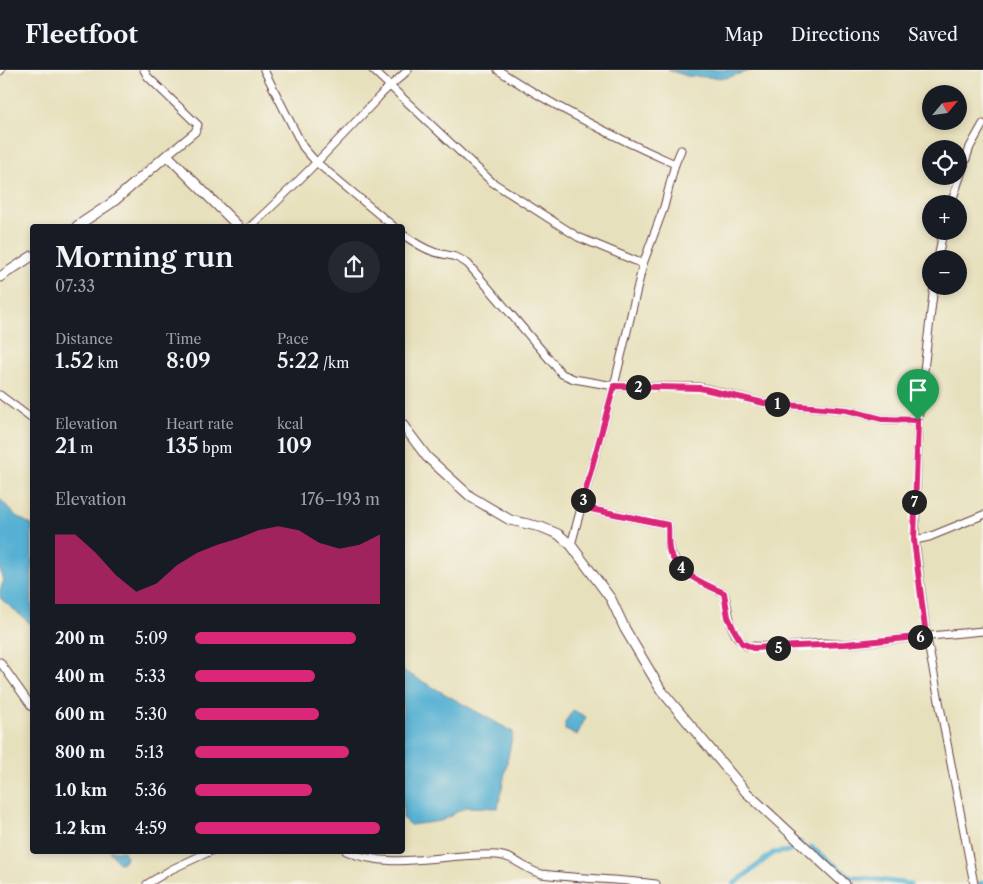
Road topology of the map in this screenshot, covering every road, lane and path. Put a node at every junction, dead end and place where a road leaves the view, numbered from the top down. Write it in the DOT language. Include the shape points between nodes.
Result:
graph roads {
  1 [pos="144,70"];
  2 [pos="264,70"];
  3 [pos="373,70"];
  4 [pos="408,70"];
  5 [pos="498,70"];
  6 [pos="391,86"];
  7 [pos="983,124"];
  8 [pos="681,150"];
  9 [pos="167,155"];
  10 [pos="316,162"];
  11 [pos="675,164"];
  12 [pos="954,195"];
  13 [pos="80,224"];
  14 [pos="236,224"];
  15 [pos="252,224"];
  16 [pos="391,224"];
  17 [pos="405,236"];
  18 [pos="30,257"];
  19 [pos="642,264"];
  20 [pos="0,277"];
  21 [pos="933,295"];
  22 [pos="614,386"];
  23 [pos="0,395"];
  24 [pos="30,418"];
  25 [pos="918,420"];
  26 [pos="405,428"];
  27 [pos="581,507"];
  28 [pos="983,515"];
  29 [pos="914,540"];
  30 [pos="571,545"];
  31 [pos="983,631"];
  32 [pos="926,636"];
  33 [pos="0,662"];
  34 [pos="30,704"];
  35 [pos="204,854"];
  36 [pos="358,854"];
  37 [pos="147,884"];
  38 [pos="656,884"];
  39 [pos="845,884"];
  40 [pos="974,884"];
  1 -- 9 [label="street" via="198,124 195,132"];
  2 -- 10 [label="street" via="303,147"];
  3 -- 6 [label="street"];
  4 -- 6 [label="street"];
  5 -- 11 [label="street" via="544,100 624,142"];
  6 -- 10 [label="street"];
  6 -- 19 [label="street" via="492,182 578,237"];
  7 -- 12 [label="street" via="970,147"];
  8 -- 11 [label="street"];
  9 -- 13 [label="main road" via="113,202"];
  9 -- 14 [label="main road"];
  10 -- 15 [label="street"];
  10 -- 16 [label="street"];
  11 -- 19 [label="street" via="664,207"];
  17 -- 22 [label="street" via="435,252 454,255 468,264 562,374"];
  18 -- 20 [label="main road"];
  19 -- 22 [label="street"];
  21 -- 25 [label="street"];
  22 -- 25 [label="street" via="700,388 764,403 847,410 882,419"];
  22 -- 27 [label="street"];
  23 -- 24 [label="street"];
  25 -- 29 [label="street"];
  26 -- 30 [label="main road" via="427,457 472,496 510,520 558,534"];
  27 -- 30 [label="street"];
  27 -- 32 [label="street" via="668,525 670,552 691,576 724,593 728,617 738,638 747,646 782,648"];
  28 -- 29 [label="street"];
  29 -- 32 [label="street"];
  30 -- 39 [label="main road" via="611,599 625,630 661,690 746,792"];
  31 -- 32 [label="street"];
  32 -- 40 [label="street"];
  33 -- 34 [label="street"];
  35 -- 37 [label="street"];
  36 -- 38 [label="street" via="379,859 497,855 510,857 542,874"];
}
